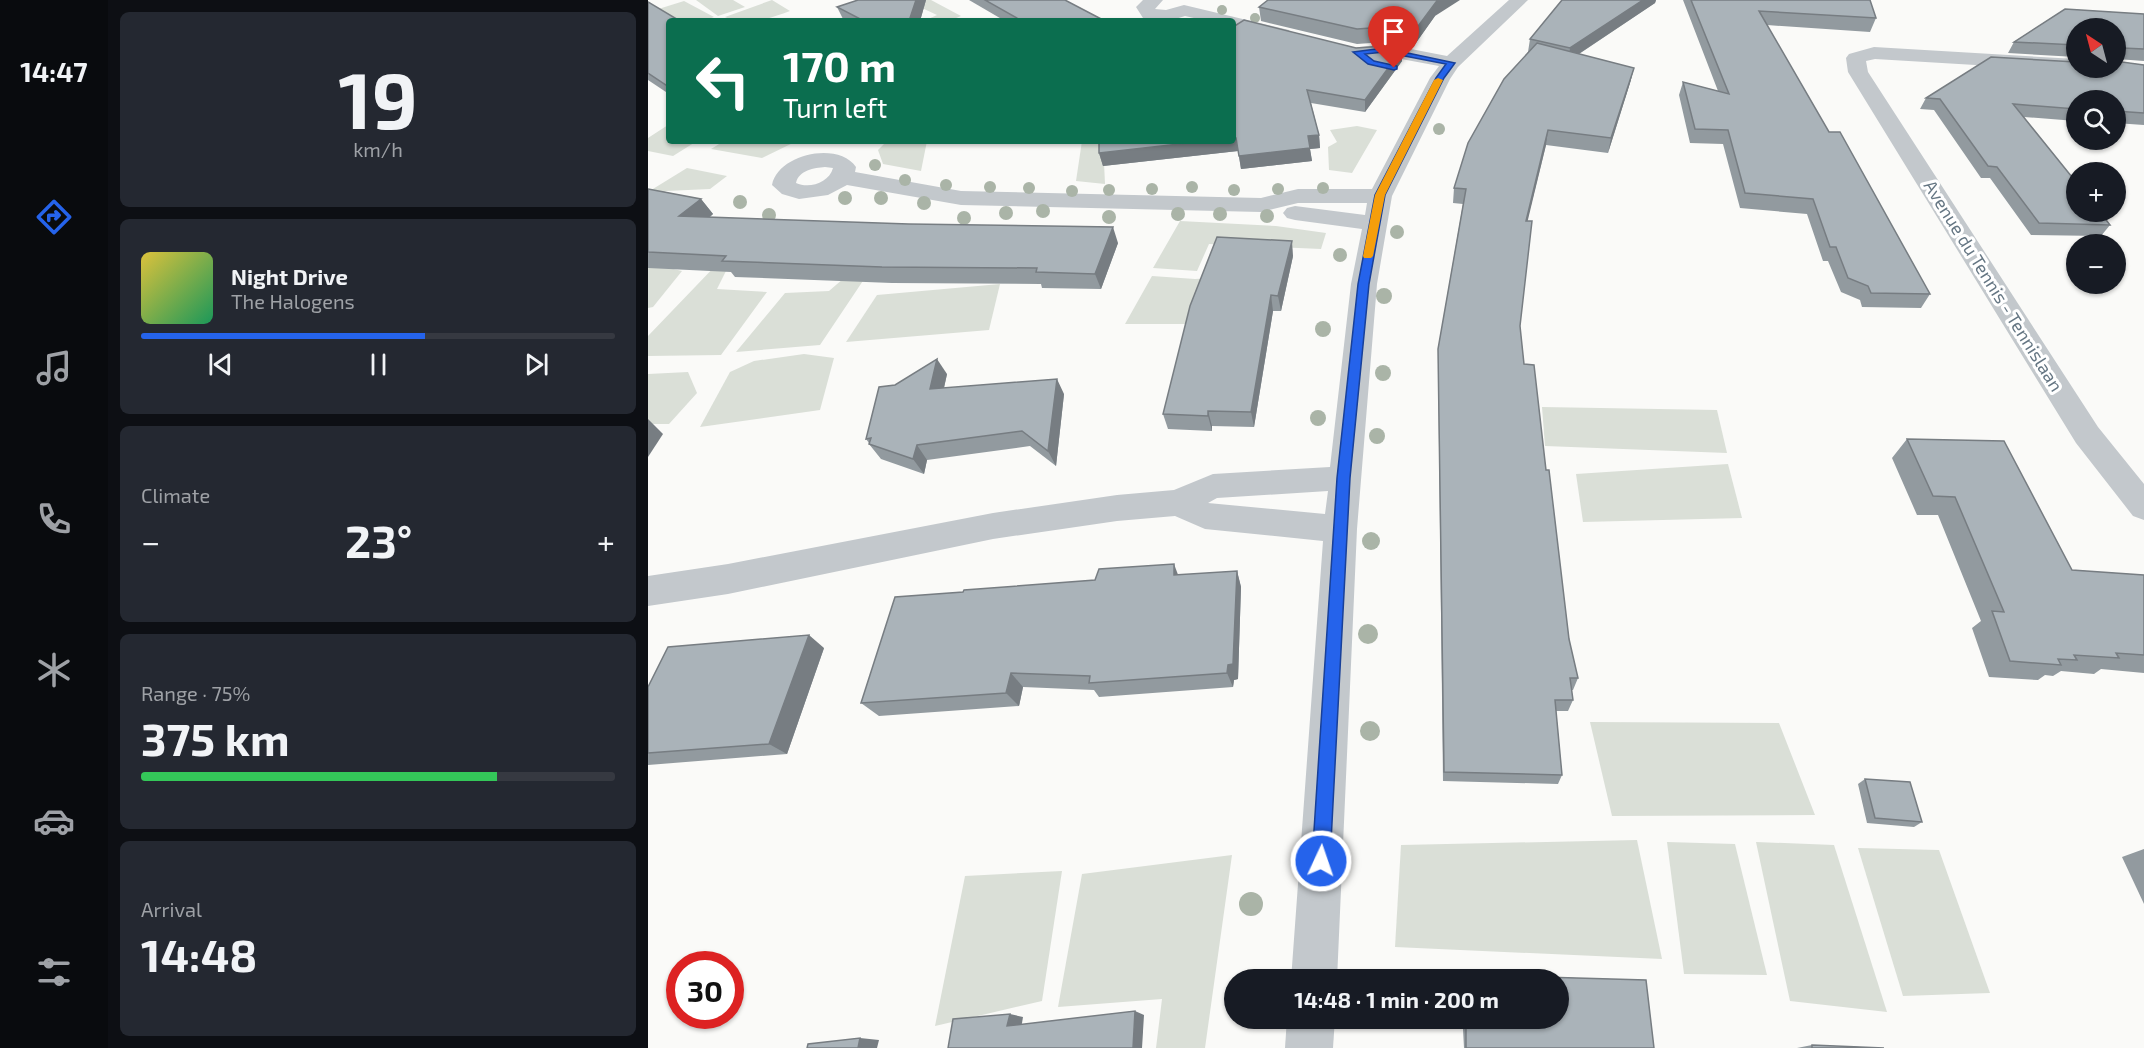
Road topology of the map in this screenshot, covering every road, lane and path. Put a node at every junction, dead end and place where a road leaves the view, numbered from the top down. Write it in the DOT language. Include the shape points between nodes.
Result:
graph roads {
  1 [pos="1154,0"];
  2 [pos="1519,0"];
  3 [pos="1183,5"];
  4 [pos="1220,18"];
  5 [pos="1236,23"];
  6 [pos="1301,38"];
  7 [pos="1335,46"];
  8 [pos="2066,64"];
  9 [pos="1445,70"];
  10 [pos="843,177"];
  11 [pos="1376,209"];
  12 [pos="1344,478"];
  13 [pos="1178,503"];
  14 [pos="2144,507"];
  15 [pos="1340,529"];
  16 [pos="648,591"];
  17 [pos="1315,969"];
  18 [pos="1310,1029"];
  19 [pos="1309,1048"];
  1 -- 3 [label="street" via="1145,7 1149,14 1167,15"];
  2 -- 9 [label="street"];
  3 -- 4 [label="street"];
  5 -- 6 [label="street"];
  7 -- 9 [label="street" via="1357,52 1371,63"];
  8 -- 14 [label="street, Avenue du Tennis - Tennislaan" via="1874,53 1856,58 1858,72 2087,435"];
  9 -- 11 [label="street"];
  10 -- 11 [label="street" via="961,198 1261,205 1288,213"];
  11 -- 12 [label="street" via="1364,284"];
  12 -- 13 [label="street" via="1213,486"];
  12 -- 15 [label="street"];
  13 -- 15 [label="street" via="1205,516"];
  13 -- 16 [label="street" via="993,526 728,579"];
  15 -- 17 [label="street"];
  18 -- 19 [label="street"];
}
